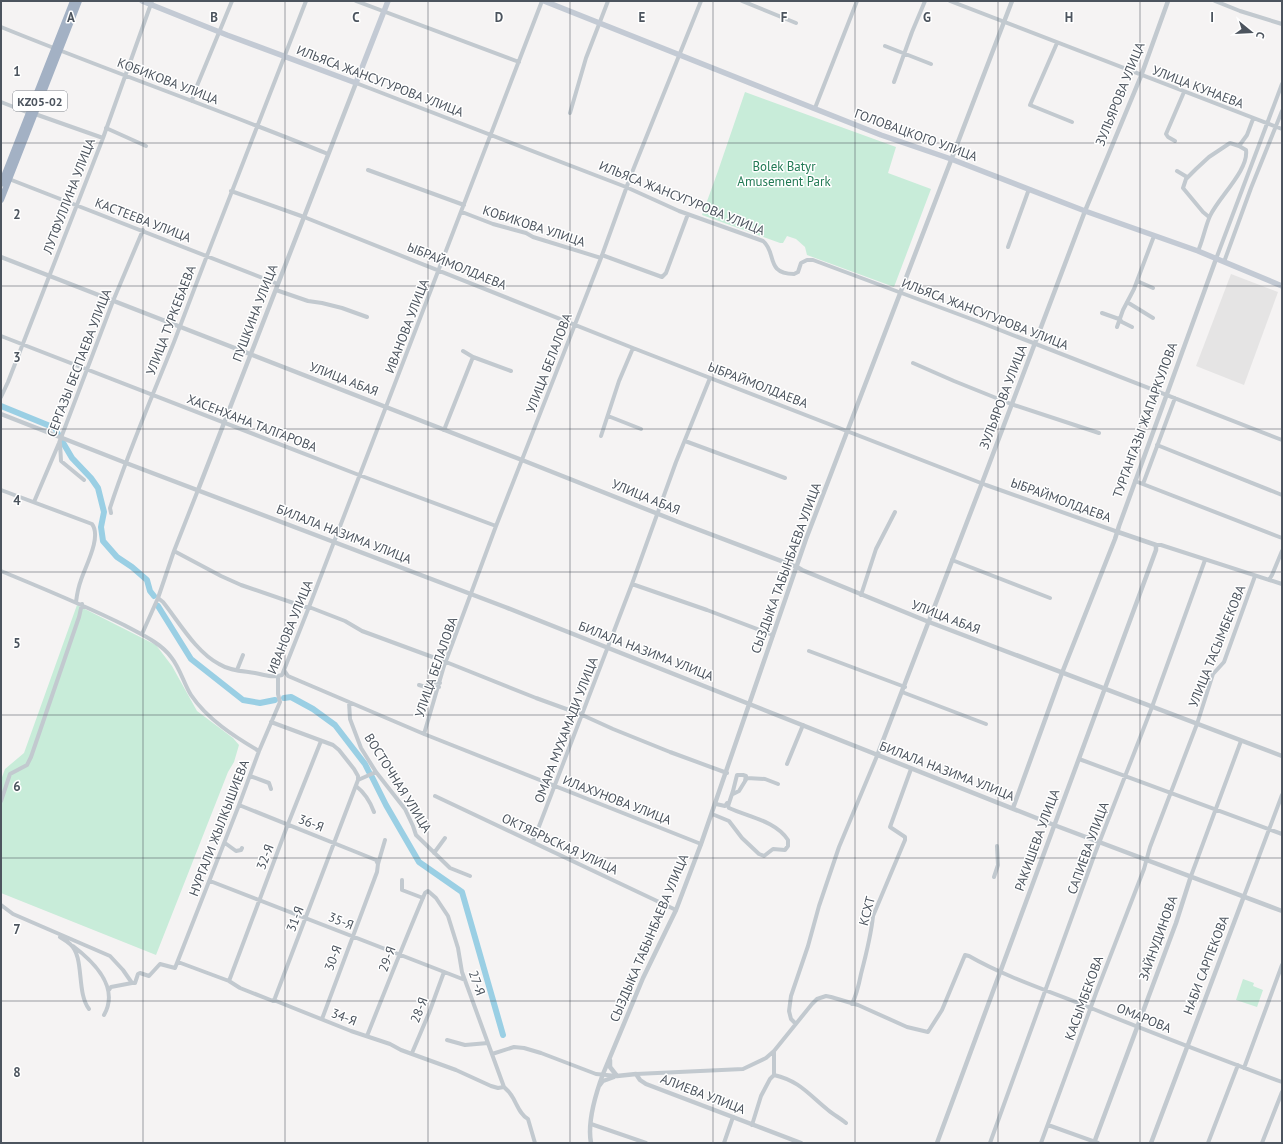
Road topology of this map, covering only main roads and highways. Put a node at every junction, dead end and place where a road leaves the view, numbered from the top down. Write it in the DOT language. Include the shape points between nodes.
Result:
graph roads {
  1 [pos="72,1"];
  2 [pos="79,1"];
  3 [pos="142,1"];
  4 [pos="388,1"];
  5 [pos="543,1"];
  6 [pos="151,3"];
  7 [pos="57,50"];
  8 [pos="356,84"];
  9 [pos="5,177"];
  10 [pos="1,184"];
  11 [pos="1,200"];
  12 [pos="1282,286"];
  1 -- 7 [label="highway"];
  2 -- 7 [label="highway"];
  3 -- 6 [label="main road, ИЛЬЯСА ЖАНСУГУРОВА УЛИЦА"];
  4 -- 8 [label="main road, ПУШКИНА УЛИЦА"];
  5 -- 12 [label="main road, ГОЛОВАЦКОГО УЛИЦА" via="881,134 1198,251"];
  6 -- 8 [label="main road, ИЛЬЯСА ЖАНСУГУРОВА УЛИЦА"];
  7 -- 9 [label="highway"];
  9 -- 10 [label="highway"];
  9 -- 11 [label="highway"];
}
